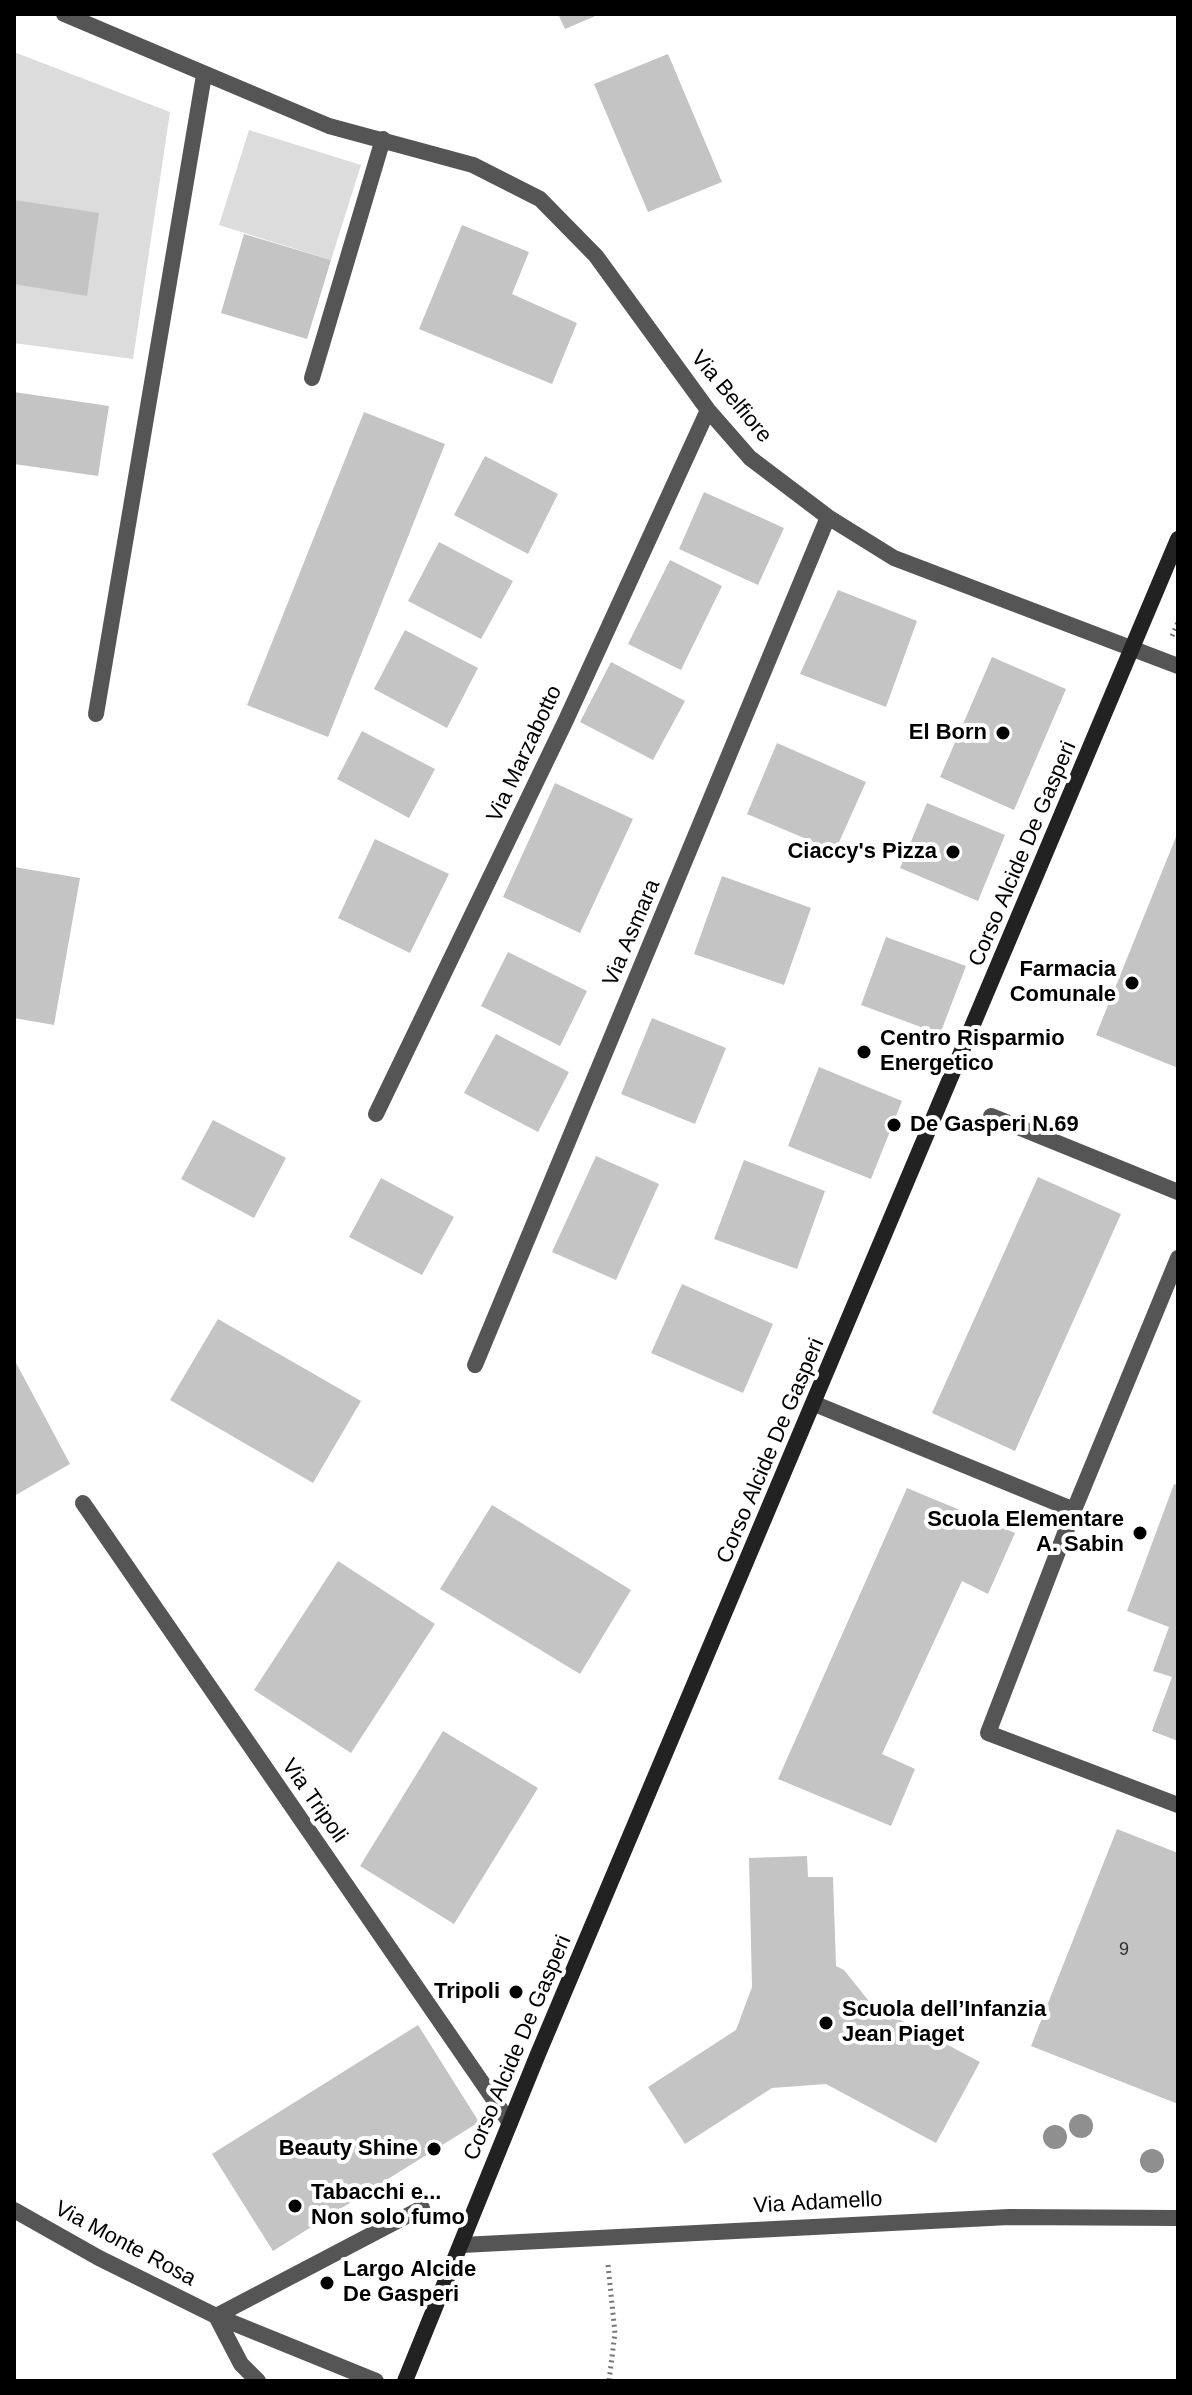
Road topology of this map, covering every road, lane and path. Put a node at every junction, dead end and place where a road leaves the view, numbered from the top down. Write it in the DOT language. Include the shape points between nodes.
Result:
graph roads {
  1 [pos="64,14"];
  2 [pos="204,75"];
  3 [pos="383,139"];
  4 [pos="312,378"];
  5 [pos="708,410"];
  6 [pos="828,517"];
  7 [pos="1178,539"];
  8 [pos="1132,651"];
  9 [pos="1178,666"];
  10 [pos="96,714"];
  11 [pos="376,1114"];
  12 [pos="991,1116"];
  13 [pos="1178,1192"];
  14 [pos="1178,1258"];
  15 [pos="475,1365"];
  16 [pos="815,1404"];
  17 [pos="83,1503"];
  18 [pos="1074,1510"];
  19 [pos="1178,1805"];
  20 [pos="510,2123"];
  21 [pos="422,2208"];
  22 [pos="14,2210"];
  23 [pos="1178,2218"];
  24 [pos="462,2245"];
  25 [pos="609,2275"];
  26 [pos="216,2316"];
  27 [pos="258,2381"];
  28 [pos="376,2381"];
  29 [pos="405,2381"];
  30 [pos="609,2381"];
  1 -- 2 [label="street, Via Belfiore"];
  2 -- 3 [label="street, Via Belfiore" via="329,126"];
  2 -- 10 [label="street"];
  3 -- 4 [label="street"];
  3 -- 5 [label="street, Via Belfiore" via="473,165 540,199 596,256"];
  5 -- 6 [label="street, Via Belfiore" via="750,458"];
  5 -- 11 [label="street, Via Marzabotto"];
  6 -- 8 [label="street, Via Belfiore" via="894,558"];
  6 -- 15 [label="street, Via Asmara"];
  7 -- 8 [label="street, Corso Alcide De Gasperi"];
  8 -- 9 [label="street, Via Belfiore"];
  8 -- 16 [label="street, Corso Alcide De Gasperi"];
  12 -- 13 [label="street"];
  14 -- 18 [label="street"];
  16 -- 18 [label="street"];
  16 -- 20 [label="street, Corso Alcide De Gasperi"];
  17 -- 20 [label="street, Via Tripoli"];
  18 -- 19 [label="street" via="988,1733"];
  20 -- 24 [label="street, Corso Alcide De Gasperi"];
  21 -- 26 [label="street"];
  22 -- 26 [label="street, Via Monte Rosa"];
  23 -- 24 [label="street, Via Adamello" via="1009,2217"];
  24 -- 29 [label="street, Corso Alcide De Gasperi"];
  25 -- 30 [label="path" via="615,2333"];
  26 -- 27 [label="street" via="241,2364"];
  26 -- 28 [label="street"];
}
